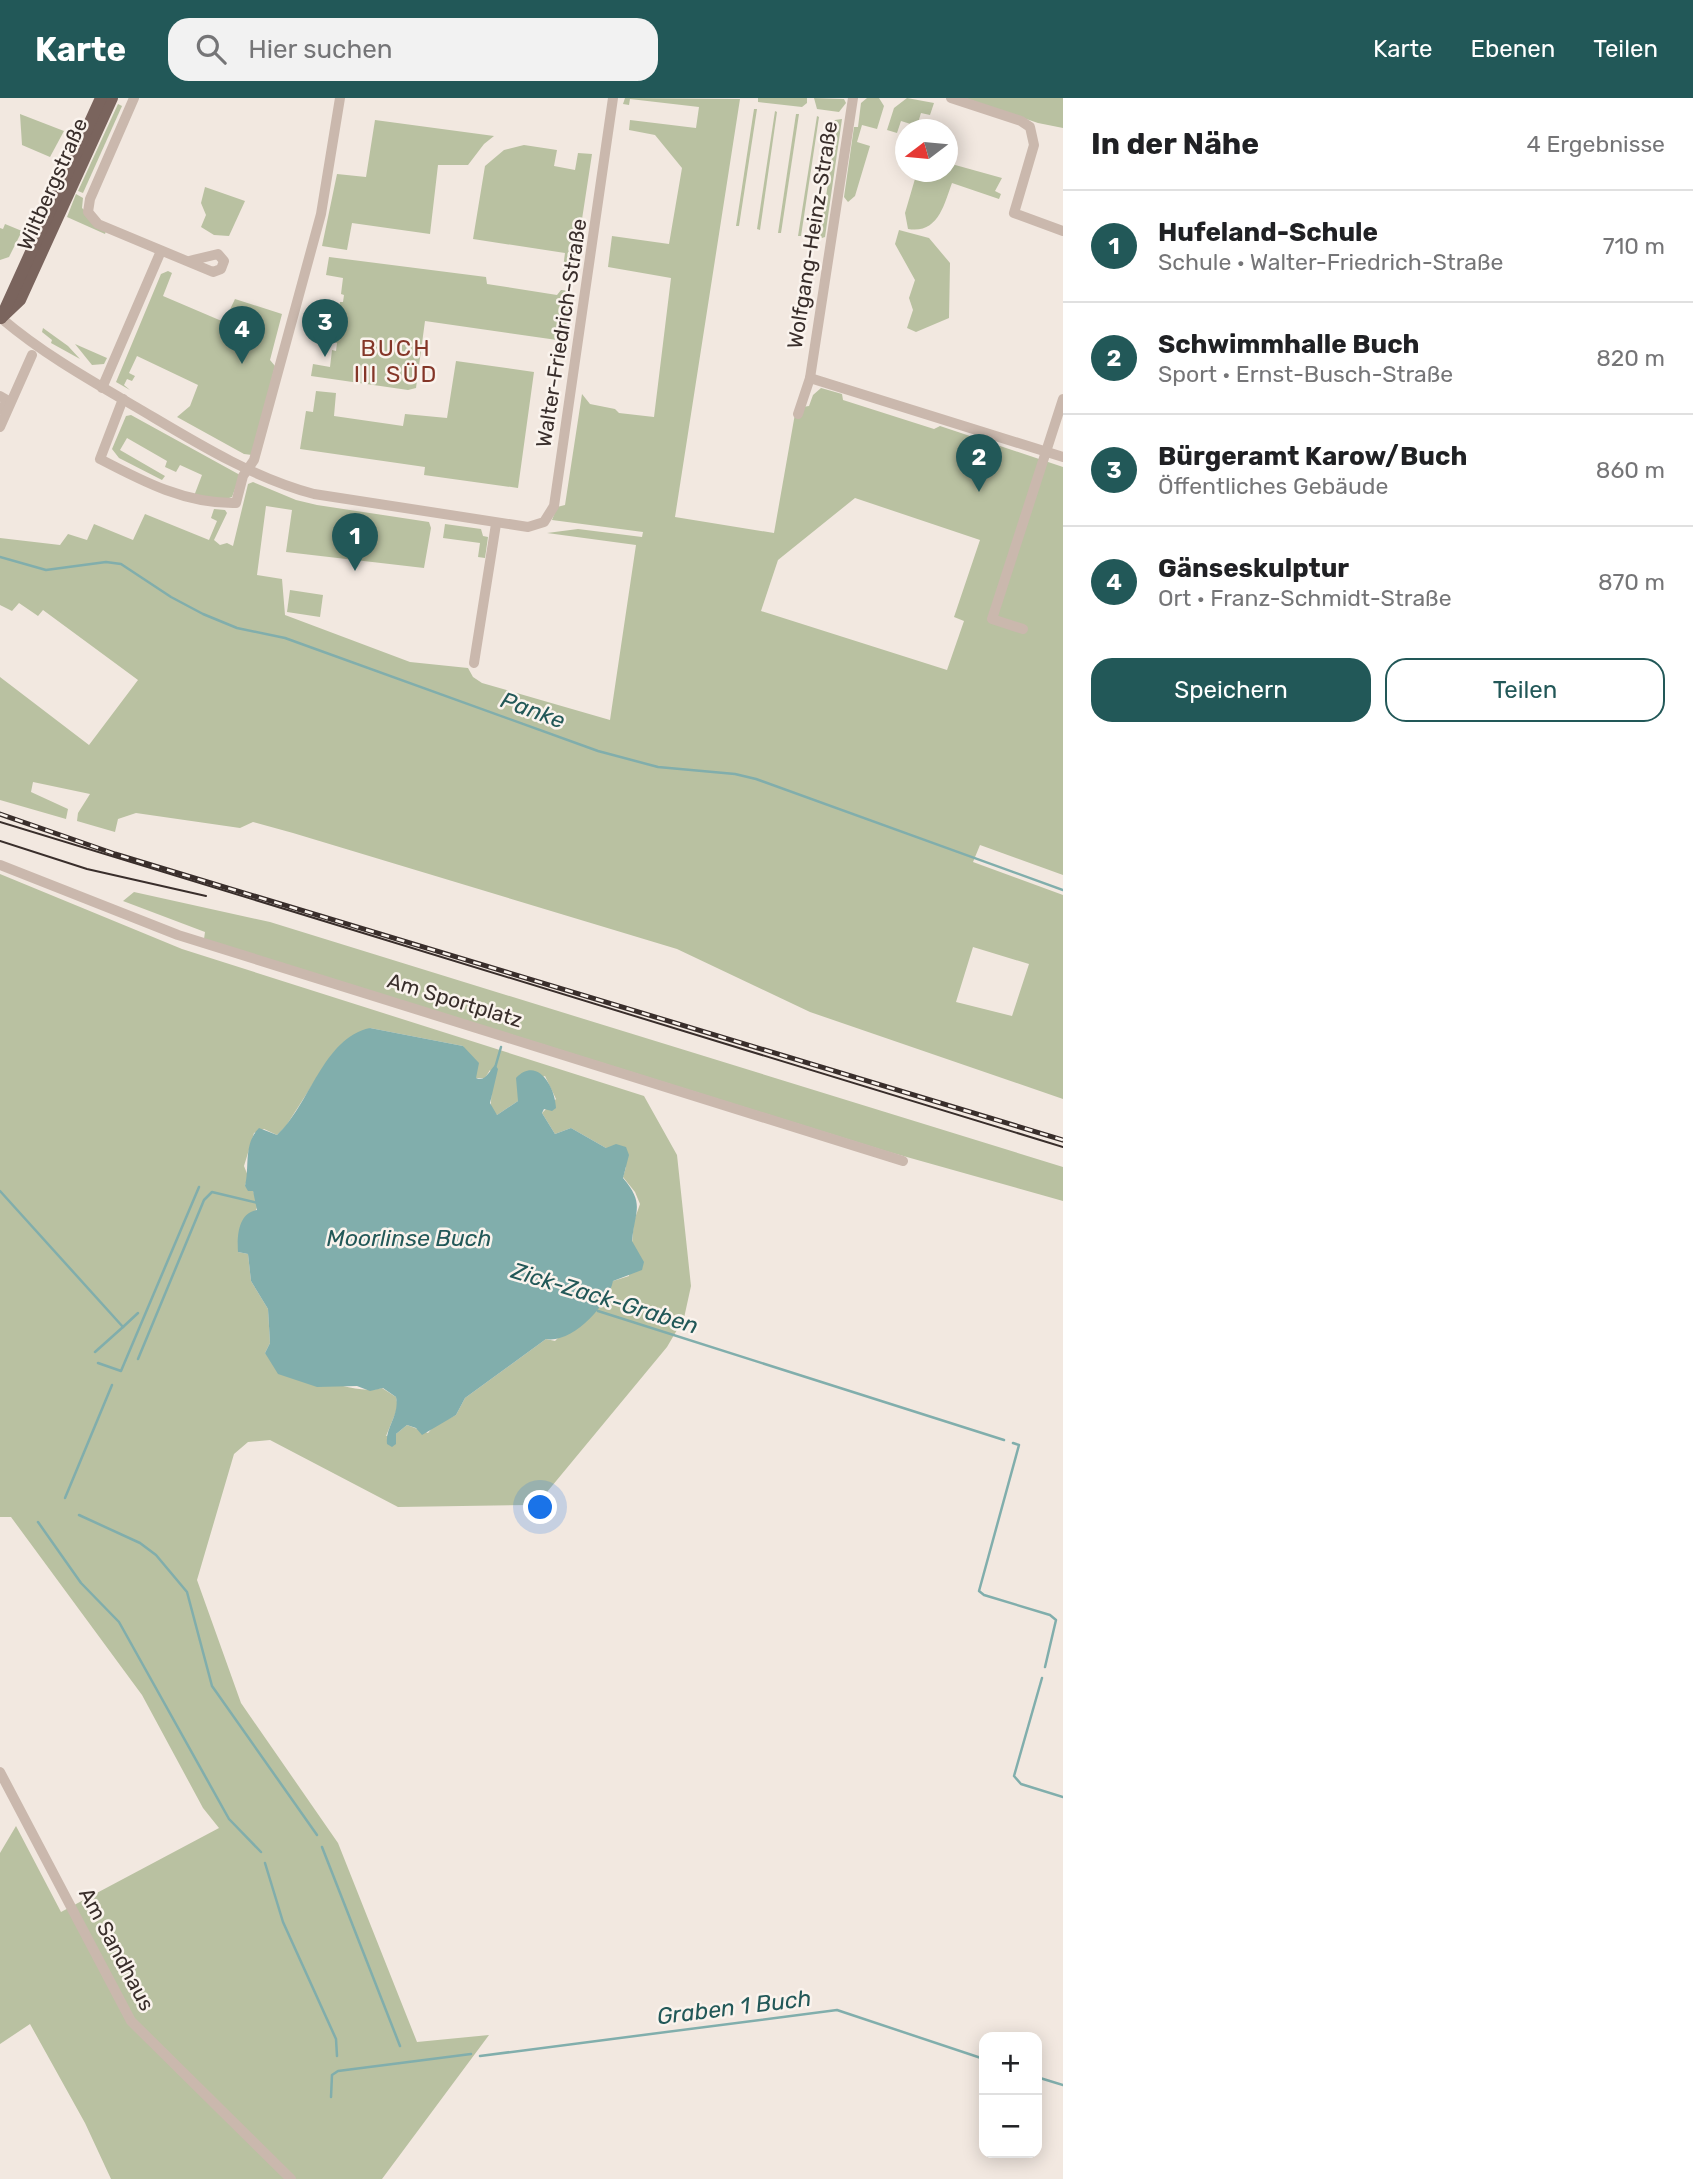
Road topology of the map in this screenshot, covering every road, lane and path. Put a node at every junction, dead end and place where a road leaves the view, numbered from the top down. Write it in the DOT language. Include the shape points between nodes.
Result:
graph roads {
  1 [pos="100,98"];
  2 [pos="112,98"];
  3 [pos="134,98"];
  4 [pos="340,98"];
  5 [pos="613,98"];
  6 [pos="853,98"];
  7 [pos="951,98"];
  8 [pos="1063,231"];
  9 [pos="161,251"];
  10 [pos="189,261"];
  11 [pos="0,318"];
  12 [pos="32,355"];
  13 [pos="810,378"];
  14 [pos="102,388"];
  15 [pos="0,396"];
  16 [pos="1063,399"];
  17 [pos="123,400"];
  18 [pos="6,413"];
  19 [pos="798,414"];
  20 [pos="0,428"];
  21 [pos="1048,452"];
  22 [pos="1063,457"];
  23 [pos="249,469"];
  24 [pos="496,524"];
  25 [pos="1023,629"];
  26 [pos="474,663"];
  27 [pos="0,866"];
  28 [pos="903,1161"];
  29 [pos="0,1772"];
  30 [pos="291,2179"];
  1 -- 11 [label="main road, Wiltbergstraße"];
  2 -- 11 [label="main road, Wiltbergstraße" via="17,306"];
  3 -- 9 [label="street" via="88,212 98,224"];
  4 -- 23 [label="street" via="321,214"];
  5 -- 24 [label="street, Walter-Friedrich-Straße" via="554,506 547,519 534,526"];
  6 -- 13 [label="street, Wolfgang-Heinz-Straße"];
  7 -- 8 [label="street" via="1030,127 1034,145 1014,213"];
  9 -- 10 [label="street"];
  9 -- 14 [label="street"];
  11 -- 14 [label="street, Walter-Friedrich-Straße" via="38,349"];
  12 -- 18 [label="street"];
  13 -- 19 [label="street, Wolfgang-Heinz-Straße"];
  13 -- 21 [label="street, Wolfgang-Heinz-Straße"];
  14 -- 17 [label="street, Walter-Friedrich-Straße"];
  15 -- 18 [label="street" via="7,400 2,411"];
  16 -- 21 [label="street"];
  17 -- 23 [label="street, Walter-Friedrich-Straße"];
  17 -- 23 [label="street" via="100,459 203,503 236,503"];
  18 -- 20 [label="street"];
  21 -- 22 [label="street, Wolfgang-Heinz-Straße"];
  21 -- 25 [label="street" via="992,619"];
  23 -- 24 [label="street, Walter-Friedrich-Straße" via="314,494"];
  24 -- 26 [label="street"];
  27 -- 28 [label="street, Am Sportplatz" via="178,935"];
  29 -- 30 [label="street, Am Sandhaus" via="131,2021"];
}
